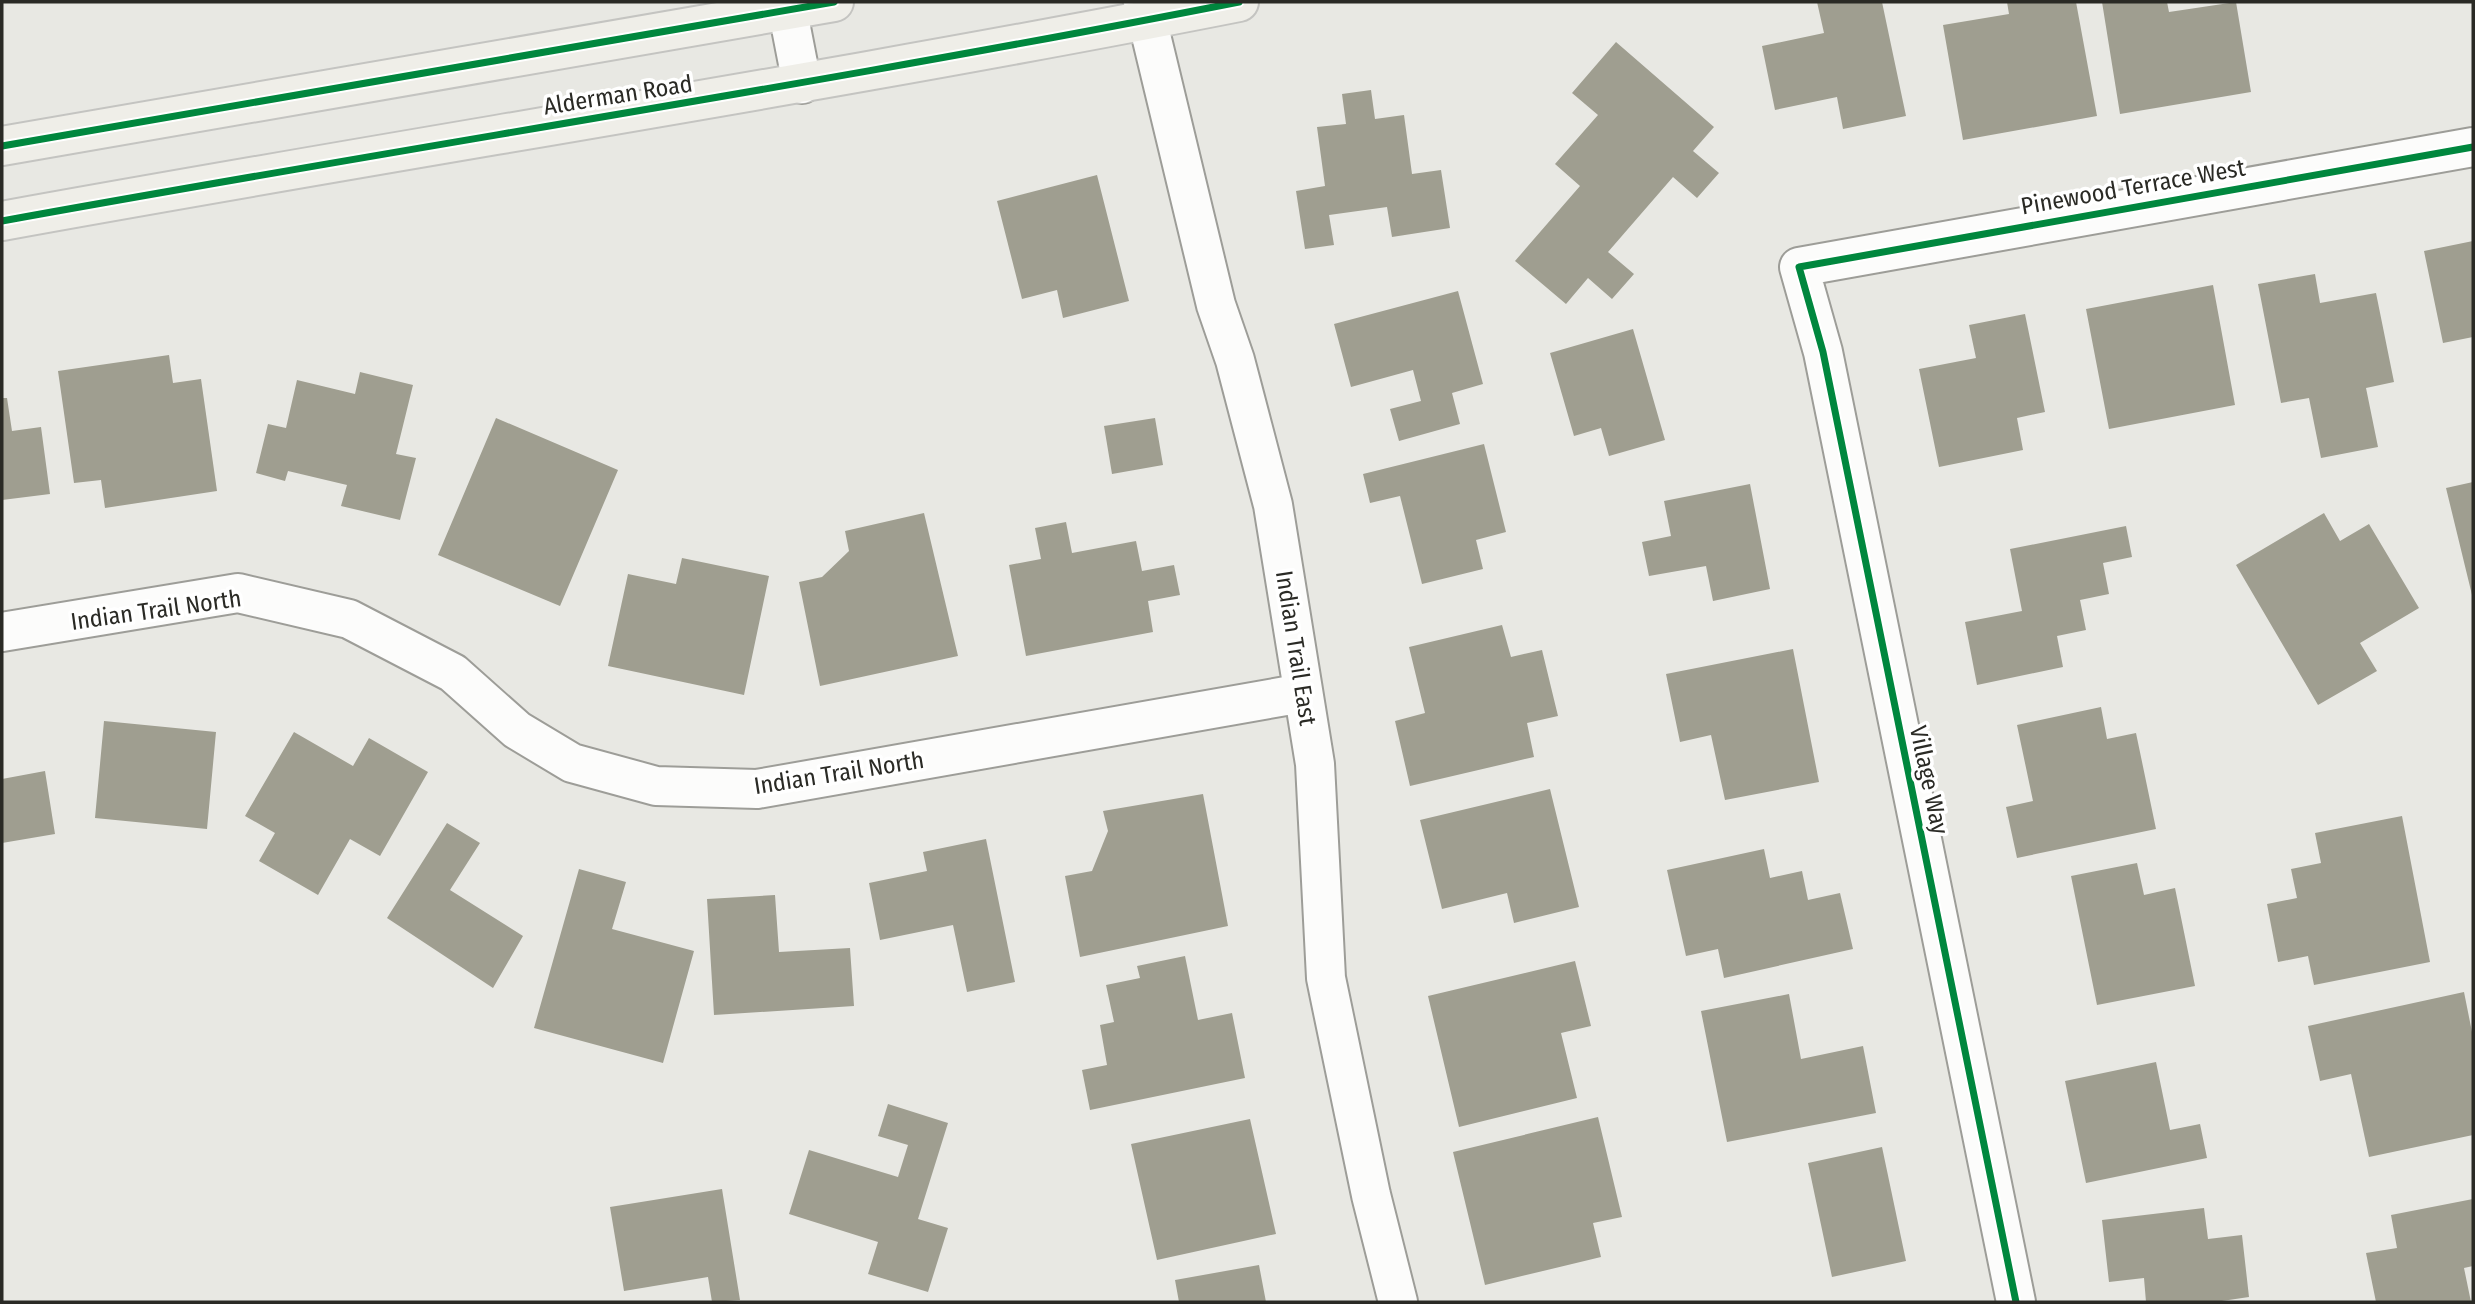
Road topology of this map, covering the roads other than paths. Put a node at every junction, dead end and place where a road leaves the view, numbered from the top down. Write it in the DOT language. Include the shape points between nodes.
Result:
graph roads {
  1 [pos="834,2"];
  2 [pos="1239,2"];
  3 [pos="787,6"];
  4 [pos="1145,11"];
  5 [pos="802,84"];
  6 [pos="2,146"];
  7 [pos="2473,146"];
  8 [pos="2,221"];
  9 [pos="1799,267"];
  10 [pos="2,632"];
  11 [pos="1303,693"];
  12 [pos="1398,1302"];
  13 [pos="2016,1302"];
  1 -- 3 [label="main road"];
  2 -- 4 [label="main road, Alderman Road"];
  3 -- 5 [label="street"];
  3 -- 6 [label="main road"];
  4 -- 5 [label="main road, Alderman Road"];
  4 -- 11 [label="street, Indian Trail East" via="1216,305 1273,505"];
  5 -- 8 [label="main road, Alderman Road"];
  7 -- 9 [label="street, Pinewood Terrace West"];
  9 -- 13 [label="street, Village Way" via="1822,352"];
  10 -- 11 [label="street, Indian Trail North" via="238,593 349,619 453,673 517,730 572,763 656,786 757,789"];
  11 -- 12 [label="street, Indian Trail East" via="1315,764 1326,978"];
}
